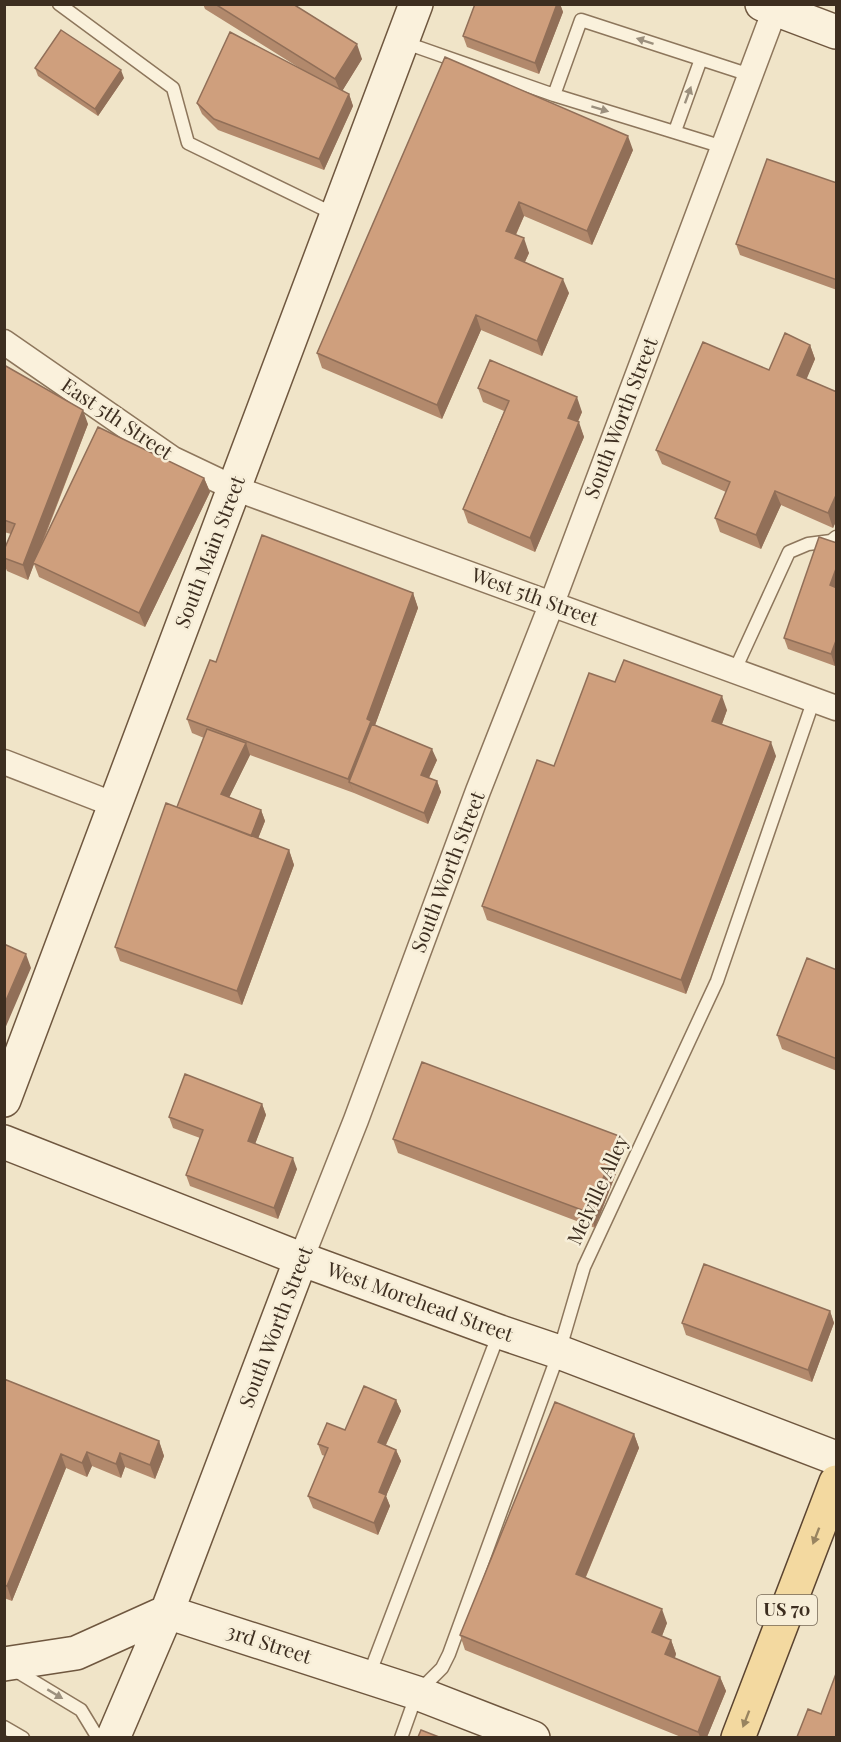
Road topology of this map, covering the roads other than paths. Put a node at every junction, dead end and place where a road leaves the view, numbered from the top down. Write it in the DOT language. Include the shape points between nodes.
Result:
graph roads {
  1 [pos="59,4"];
  2 [pos="416,4"];
  3 [pos="771,6"];
  4 [pos="837,32"];
  5 [pos="402,42"];
  6 [pos="700,59"];
  7 [pos="750,75"];
  8 [pos="554,95"];
  9 [pos="675,131"];
  10 [pos="723,147"];
  11 [pos="337,216"];
  12 [pos="4,342"];
  13 [pos="234,488"];
  14 [pos="837,537"];
  15 [pos="552,603"];
  16 [pos="734,672"];
  17 [pos="814,699"];
  18 [pos="837,708"];
  19 [pos="4,762"];
  20 [pos="115,806"];
  21 [pos="4,1100"];
  22 [pos="4,1142"];
  23 [pos="301,1259"];
  24 [pos="500,1332"];
  25 [pos="559,1352"];
  26 [pos="837,1458"];
  27 [pos="837,1482"];
  28 [pos="167,1612"];
  29 [pos="4,1664"];
  30 [pos="368,1677"];
  31 [pos="417,1693"];
  32 [pos="4,1727"];
  33 [pos="23,1737"];
  34 [pos="98,1737"];
  35 [pos="112,1737"];
  36 [pos="401,1737"];
  37 [pos="532,1737"];
  38 [pos="738,1737"];
  1 -- 11 [label="lane" via="173,88 188,142"];
  2 -- 5 [label="street, South Main Street"];
  3 -- 4 [label="street"];
  3 -- 7 [label="street, South Worth Street"];
  5 -- 8 [label="lane"];
  5 -- 11 [label="street, South Main Street"];
  6 -- 7 [label="lane"];
  6 -- 8 [label="lane, one-way" via="581,20"];
  9 -- 6 [label="lane, one-way"];
  7 -- 10 [label="street, South Worth Street"];
  8 -- 9 [label="lane, one-way"];
  9 -- 10 [label="lane"];
  10 -- 15 [label="street, South Worth Street"];
  11 -- 13 [label="street, South Main Street"];
  12 -- 13 [label="street, East 5th Street" via="173,459"];
  13 -- 15 [label="street, West 5th Street"];
  13 -- 20 [label="street, South Main Street"];
  14 -- 16 [label="lane" via="789,552"];
  15 -- 16 [label="street, West 5th Street"];
  15 -- 23 [label="street, South Worth Street"];
  16 -- 17 [label="street, West 5th Street"];
  17 -- 18 [label="street, West 5th Street"];
  17 -- 25 [label="lane, Melville Alley" via="717,981 584,1267"];
  19 -- 20 [label="street"];
  20 -- 21 [label="street, South Main Street"];
  22 -- 23 [label="street, West Morehead Street"];
  23 -- 24 [label="street, West Morehead Street"];
  23 -- 28 [label="street, South Worth Street"];
  24 -- 25 [label="street, West Morehead Street"];
  24 -- 30 [label="lane"];
  25 -- 26 [label="street, West Morehead Street"];
  25 -- 31 [label="lane, Melville Alley" via="449,1654 442,1668"];
  27 -- 38 [label="main road, US 70, one-way"];
  28 -- 29 [label="street" via="76,1653"];
  28 -- 30 [label="street, 3rd Street"];
  28 -- 35 [label="street, South Worth Street"];
  29 -- 34 [label="lane, one-way" via="81,1710"];
  30 -- 31 [label="street, 3rd Street"];
  31 -- 36 [label="lane"];
  31 -- 37 [label="street, 3rd Street"];
  32 -- 33 [label="lane"];
}
